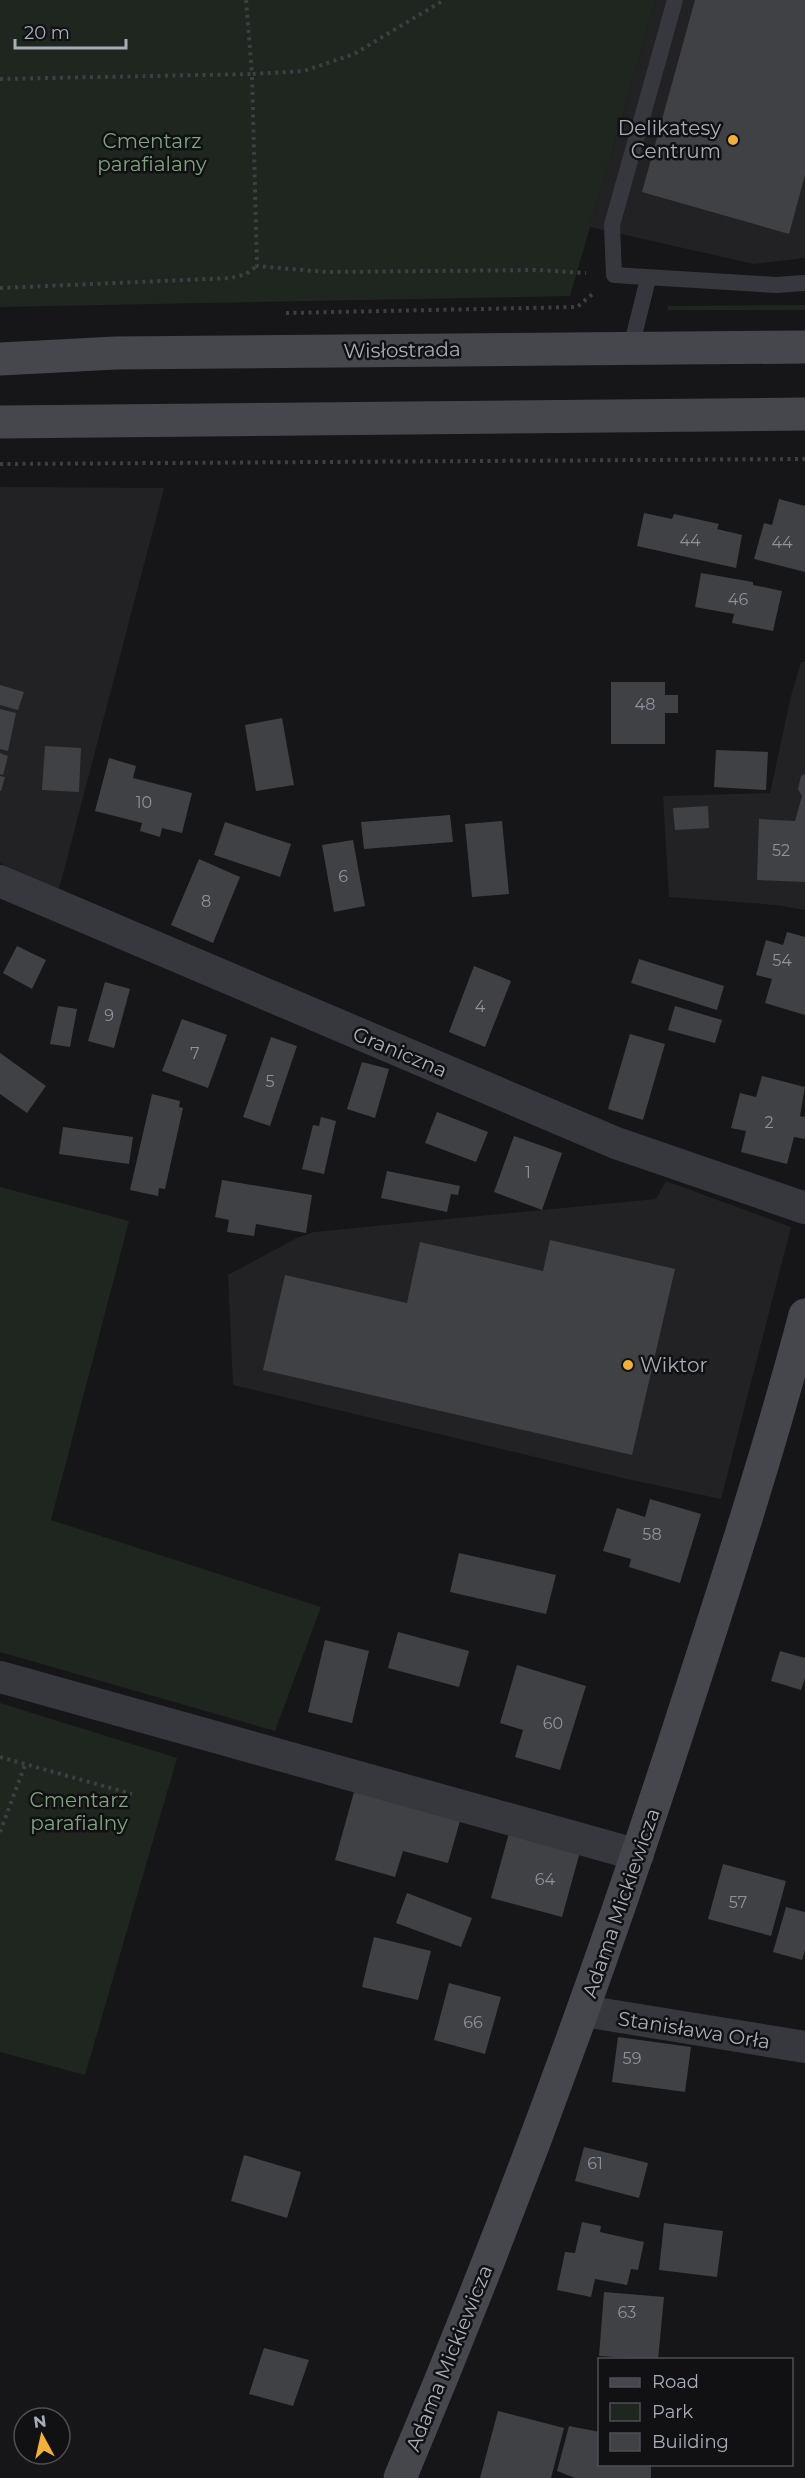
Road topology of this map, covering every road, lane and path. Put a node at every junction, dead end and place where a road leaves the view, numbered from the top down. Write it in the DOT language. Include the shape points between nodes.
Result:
graph roads {
  1 [pos="246,0"];
  2 [pos="444,0"];
  3 [pos="675,0"];
  4 [pos="252,74"];
  5 [pos="0,79"];
  6 [pos="256,267"];
  7 [pos="614,275"];
  8 [pos="648,279"];
  9 [pos="805,284"];
  10 [pos="0,288"];
  11 [pos="282,313"];
  12 [pos="631,347"];
  13 [pos="805,347"];
  14 [pos="0,359"];
  15 [pos="805,414"];
  16 [pos="0,422"];
  17 [pos="805,459"];
  18 [pos="0,464"];
  19 [pos="0,881"];
  20 [pos="805,1208"];
  21 [pos="805,1315"];
  22 [pos="0,1677"];
  23 [pos="0,1757"];
  24 [pos="25,1765"];
  25 [pos="132,1794"];
  26 [pos="0,1832"];
  27 [pos="638,1855"];
  28 [pos="584,2011"];
  29 [pos="805,2047"];
  30 [pos="400,2478"];
  1 -- 4 [label="path"];
  2 -- 4 [label="path" via="354,54 304,70"];
  3 -- 7 [label="lane" via="612,225"];
  4 -- 5 [label="path"];
  4 -- 6 [label="path"];
  6 -- 7 [label="path" via="326,272 538,270"];
  6 -- 10 [label="path" via="231,278"];
  7 -- 8 [label="lane"];
  7 -- 11 [label="path" via="578,307"];
  8 -- 9 [label="lane"];
  8 -- 12 [label="lane"];
  12 -- 13 [label="main road, Wisłostrada"];
  12 -- 14 [label="main road, Wisłostrada" via="116,353"];
  15 -- 16 [label="main road"];
  17 -- 18 [label="path"];
  19 -- 20 [label="street, Graniczna" via="616,1143"];
  21 -- 27 [label="main road, Adama Mickiewicza" via="749,1514"];
  22 -- 27 [label="street"];
  23 -- 24 [label="path"];
  24 -- 25 [label="path"];
  24 -- 26 [label="path"];
  27 -- 28 [label="main road, Adama Mickiewicza"];
  28 -- 29 [label="street, Stanisława Orła"];
  28 -- 30 [label="main road, Adama Mickiewicza"];
}
